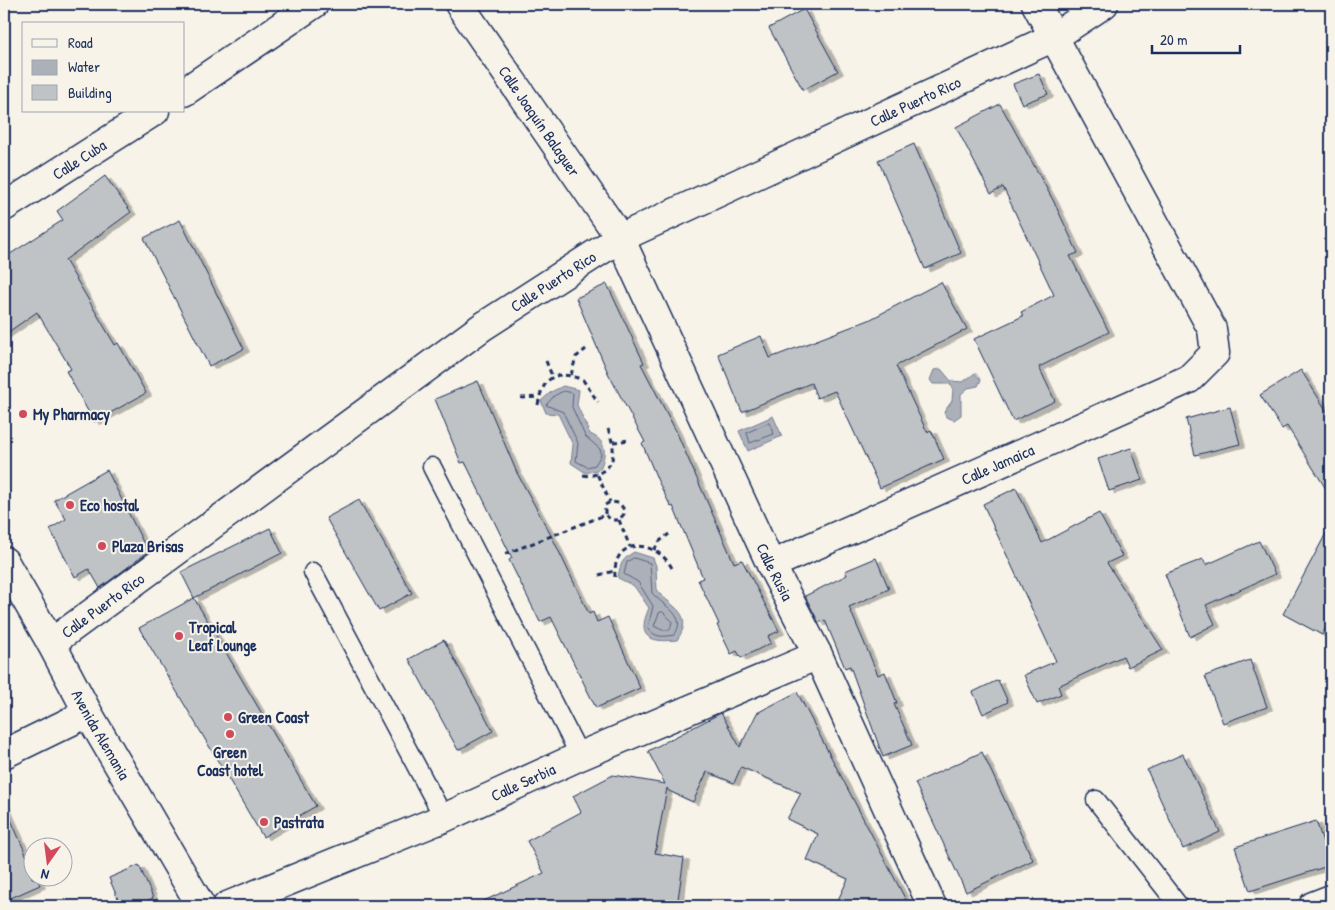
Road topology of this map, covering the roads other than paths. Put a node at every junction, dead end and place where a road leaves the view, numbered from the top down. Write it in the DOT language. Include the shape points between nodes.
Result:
graph roads {
  1 [pos="314,4"];
  2 [pos="459,4"];
  3 [pos="1036,4"];
  4 [pos="1104,4"];
  5 [pos="1054,38"];
  6 [pos="185,91"];
  7 [pos="153,112"];
  8 [pos="4,206"];
  9 [pos="620,238"];
  10 [pos="432,467"];
  11 [pos="4,561"];
  12 [pos="771,564"];
  13 [pos="313,572"];
  14 [pos="51,643"];
  15 [pos="818,655"];
  16 [pos="88,713"];
  17 [pos="4,754"];
  18 [pos="580,756"];
  19 [pos="1096,800"];
  20 [pos="444,818"];
  21 [pos="1331,898"];
  22 [pos="201,906"];
  23 [pos="227,906"];
  24 [pos="932,906"];
  25 [pos="1179,906"];
  26 [pos="1313,906"];
  1 -- 6 [label="street"];
  2 -- 9 [label="street, Calle Joaquín Balaguer"];
  3 -- 5 [label="street"];
  4 -- 5 [label="street, Calle Puerto Rico"];
  5 -- 9 [label="street, Calle Puerto Rico"];
  5 -- 12 [label="street, Calle Jamaica" via="1212,329 1215,353 1190,379"];
  7 -- 8 [label="street, Calle Cuba"];
  9 -- 12 [label="street, Calle Rusia"];
  9 -- 14 [label="street, Calle Puerto Rico" via="482,327"];
  10 -- 18 [label="lane"];
  11 -- 14 [label="street, Avenida Alemania"];
  12 -- 15 [label="street, Calle Rusia"];
  13 -- 20 [label="lane"];
  14 -- 16 [label="street, Avenida Alemania"];
  15 -- 18 [label="street, Calle Serbia"];
  15 -- 24 [label="street, Calle Rusia"];
  16 -- 17 [label="street"];
  16 -- 22 [label="street, Avenida Alemania"];
  18 -- 20 [label="street, Calle Serbia"];
  19 -- 25 [label="lane"];
  20 -- 23 [label="street, Calle Serbia"];
  21 -- 26 [label="street"];
}
